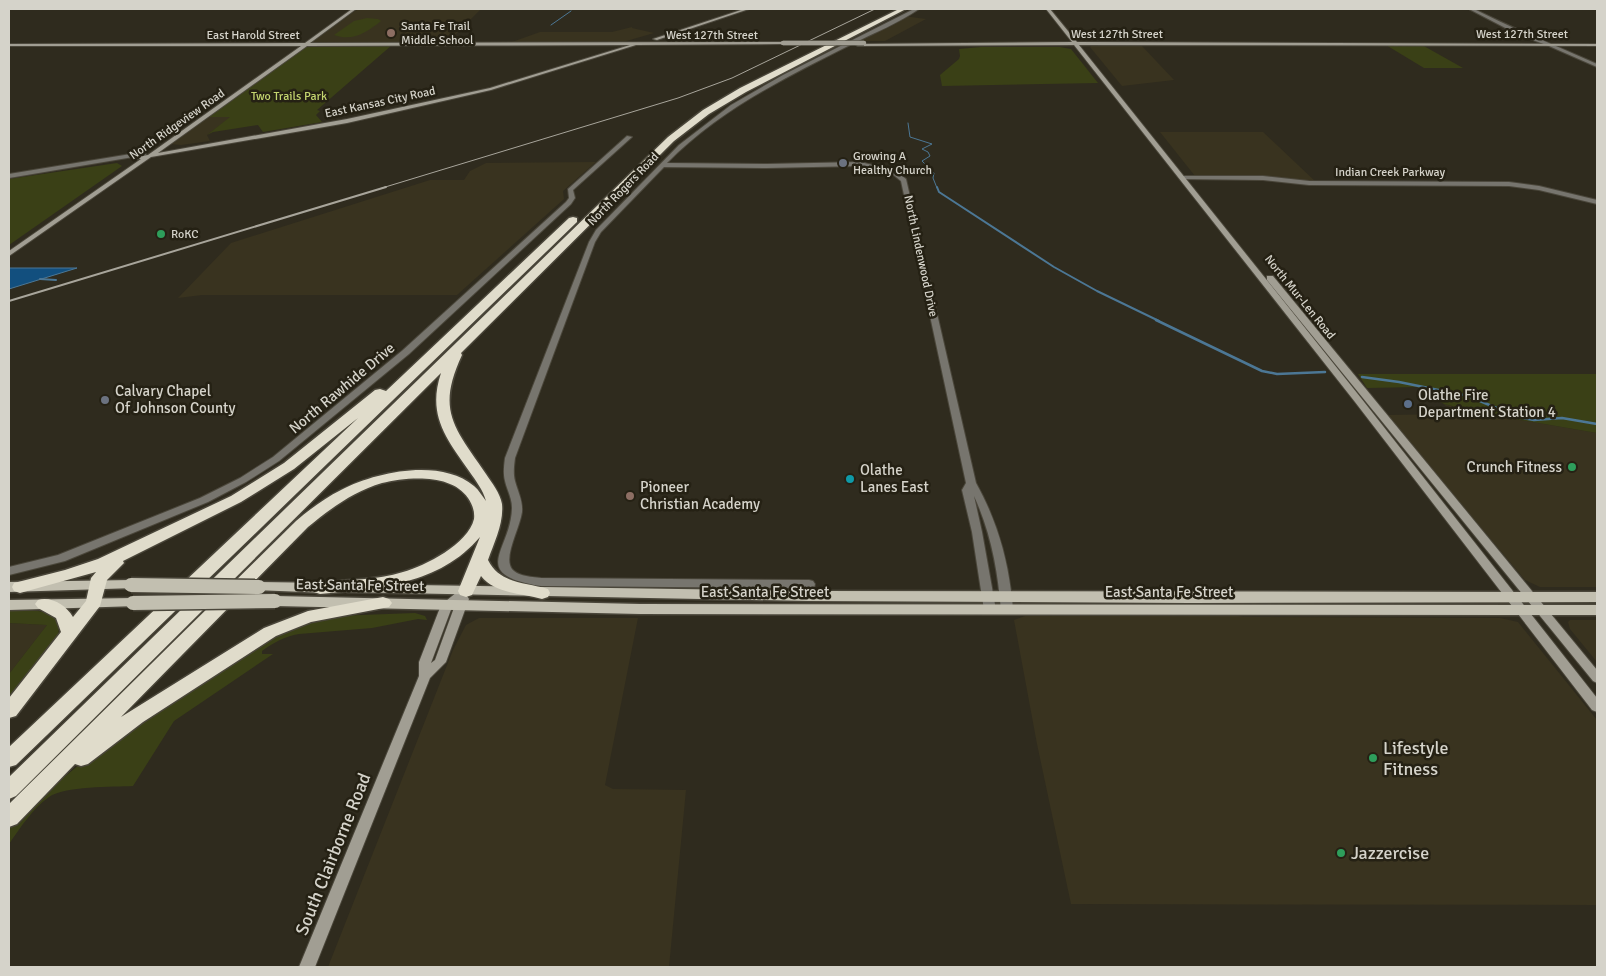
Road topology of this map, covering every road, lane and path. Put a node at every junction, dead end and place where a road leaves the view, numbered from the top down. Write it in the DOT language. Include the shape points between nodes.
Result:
graph roads {
  1 [pos="349,9"];
  2 [pos="354,9"];
  3 [pos="742,9"];
  4 [pos="747,9"];
  5 [pos="893,9"];
  6 [pos="903,9"];
  7 [pos="917,9"];
  8 [pos="1048,9"];
  9 [pos="1054,9"];
  10 [pos="1471,9"];
  11 [pos="1070,28"];
  12 [pos="659,38"];
  13 [pos="644,42"];
  14 [pos="680,42"];
  15 [pos="1082,42"];
  16 [pos="634,43"];
  17 [pos="1075,43"];
  18 [pos="497,44"];
  19 [pos="780,44"];
  20 [pos="1549,44"];
  21 [pos="1597,44"];
  22 [pos="9,45"];
  23 [pos="297,45"];
  24 [pos="304,45"];
  25 [pos="607,47"];
  26 [pos="1091,53"];
  27 [pos="1098,62"];
  28 [pos="1597,66"];
  29 [pos="629,137"];
  30 [pos="146,155"];
  31 [pos="663,165"];
  32 [pos="621,174"];
  33 [pos="9,177"];
  34 [pos="1186,178"];
  35 [pos="1597,202"];
  36 [pos="579,214"];
  37 [pos="9,247"];
  38 [pos="9,254"];
  39 [pos="446,341"];
  40 [pos="464,341"];
  41 [pos="971,483"];
  42 [pos="132,550"];
  43 [pos="479,559"];
  44 [pos="506,568"];
  45 [pos="9,571"];
  46 [pos="97,585"];
  47 [pos="14,587"];
  48 [pos="320,588"];
  49 [pos="542,592"];
  50 [pos="719,594"];
  51 [pos="809,596"];
  52 [pos="1531,596"];
  53 [pos="1510,597"];
  54 [pos="1597,597"];
  55 [pos="458,601"];
  56 [pos="94,602"];
  57 [pos="383,603"];
  58 [pos="44,604"];
  59 [pos="990,604"];
  60 [pos="1007,604"];
  61 [pos="9,606"];
  62 [pos="640,609"];
  63 [pos="1520,610"];
  64 [pos="1544,610"];
  65 [pos="1597,610"];
  66 [pos="70,634"];
  67 [pos="1597,678"];
  68 [pos="1597,707"];
  69 [pos="9,711"];
  70 [pos="9,759"];
  71 [pos="39,788"];
  72 [pos="9,790"];
  73 [pos="9,818"];
  74 [pos="307,967"];
  1 -- 23 [label="main road, North Ridgeview Road"];
  2 -- 24 [label="main road, North Ridgeview Road"];
  3 -- 16 [label="main road, East Kansas City Road"];
  4 -- 12 [label="main road, East Kansas City Road"];
  5 -- 32 [label="highway" via="715,99 666,134"];
  6 -- 40 [label="highway" via="754,84 691,124 650,158"];
  7 -- 31 [label="street, North Rogers Road" via="733,106 691,138"];
  8 -- 17 [label="main road, North Mur-Len Road"];
  9 -- 11 [label="main road"];
  10 -- 20 [label="street"];
  12 -- 13 [label="main road, East Kansas City Road"];
  12 -- 14 [label="main road" via="660,41"];
  13 -- 14 [label="main road, West 127th Street"];
  13 -- 16 [label="main road, East Kansas City Road"];
  14 -- 19 [label="main road, West 127th Street"];
  15 -- 17 [label="main road, West 127th Street"];
  15 -- 20 [label="main road, West 127th Street"];
  15 -- 26 [label="main road"];
  16 -- 18 [label="main road, East Harold Street"];
  16 -- 19 [label="main road, West 127th Street"];
  16 -- 25 [label="main road, East Kansas City Road"];
  16 -- 30 [label="main road, East Kansas City Road" via="491,89 347,121"];
  17 -- 19 [label="main road, West 127th Street, bridge"];
  17 -- 19 [label="main road, West 127th Street, bridge"];
  17 -- 34 [label="main road, North Mur-Len Road"];
  18 -- 24 [label="main road, East Harold Street"];
  18 -- 25 [label="main road, East Harold Street"];
  20 -- 21 [label="main road, West 127th Street"];
  20 -- 28 [label="street"];
  22 -- 23 [label="main road, East Harold Street"];
  23 -- 24 [label="main road, East Harold Street"];
  23 -- 30 [label="main road, North Ridgeview Road"];
  24 -- 30 [label="main road, North Ridgeview Road"];
  25 -- 30 [label="main road, East Kansas City Road" via="480,89 388,111"];
  27 -- 34 [label="main road, North Mur-Len Road"];
  29 -- 45 [label="street, North Rawhide Drive" via="570,190 572,198 568,203 406,352 276,460 204,500 61,558"];
  30 -- 33 [label="street, East Kansas City Road"];
  30 -- 37 [label="main road, North Ridgeview Road"];
  30 -- 38 [label="main road, North Ridgeview Road"];
  31 -- 41 [label="street, North Lindenwood Drive" via="860,164 882,167 901,176"];
  31 -- 44 [label="street, North Rogers Road" via="598,231 592,242 510,458 508,476 517,508 503,554"];
  34 -- 35 [label="street, Indian Creek Parkway" via="1263,178 1308,183 1509,184"];
  34 -- 52 [label="main road, North Mur-Len Road"];
  34 -- 53 [label="main road, North Mur-Len Road"];
  36 -- 39 [label="highway"];
  39 -- 42 [label="highway" via="273,477"];
  39 -- 70 [label="highway"];
  40 -- 43 [label="highway" via="448,370 441,400 448,428 489,489 494,502 492,524"];
  40 -- 72 [label="highway"];
  41 -- 59 [label="street, North Lindenwood Drive" via="967,490"];
  41 -- 60 [label="street, North Lindenwood Drive" via="994,529"];
  42 -- 46 [label="highway" via="104,572"];
  42 -- 47 [label="highway" via="82,571"];
  43 -- 49 [label="highway" via="484,573 498,584"];
  43 -- 55 [label="highway"];
  44 -- 51 [label="street, East Santa Fe Street" via="514,576 541,582"];
  46 -- 47 [label="main road, East Santa Fe Street"];
  46 -- 48 [label="main road, East Santa Fe Street, bridge"];
  46 -- 56 [label="highway"];
  48 -- 55 [label="main road, East Santa Fe Street"];
  48 -- 71 [label="highway" via="399,579 441,563 455,554 475,533 481,518 476,498 467,488 452,480 414,475 370,482 334,499 302,524"];
  49 -- 50 [label="main road, East Santa Fe Street"];
  49 -- 55 [label="main road, East Santa Fe Street"];
  50 -- 51 [label="main road, East Santa Fe Street"];
  50 -- 62 [label="main road" via="654,601"];
  51 -- 59 [label="main road, East Santa Fe Street"];
  51 -- 59 [label="main road, East Santa Fe Street" via="811,607 822,602 843,602 866,596"];
  51 -- 62 [label="main road, East Santa Fe Street" via="744,610"];
  52 -- 53 [label="main road, East Santa Fe Street"];
  52 -- 54 [label="main road, East Santa Fe Street"];
  52 -- 64 [label="main road, North Mur-Len Road"];
  53 -- 60 [label="main road, East Santa Fe Street"];
  53 -- 63 [label="main road, North Mur-Len Road"];
  55 -- 57 [label="main road, East Santa Fe Street"];
  55 -- 62 [label="main road, East Santa Fe Street"];
  55 -- 74 [label="main road, South Clairborne Road" via="440,662 425,676"];
  56 -- 57 [label="main road, East Santa Fe Street, bridge"];
  56 -- 58 [label="main road, East Santa Fe Street"];
  56 -- 66 [label="highway"];
  57 -- 71 [label="highway" via="308,617 270,632 136,717"];
  58 -- 61 [label="main road, East Santa Fe Street"];
  58 -- 66 [label="highway" via="63,614"];
  59 -- 60 [label="main road, East Santa Fe Street"];
  60 -- 63 [label="main road, East Santa Fe Street"];
  63 -- 64 [label="main road, East Santa Fe Street"];
  63 -- 68 [label="main road, North Mur-Len Road"];
  64 -- 65 [label="main road, East Santa Fe Street"];
  64 -- 67 [label="main road, North Mur-Len Road"];
  66 -- 69 [label="highway"];
  71 -- 73 [label="highway"];
}
